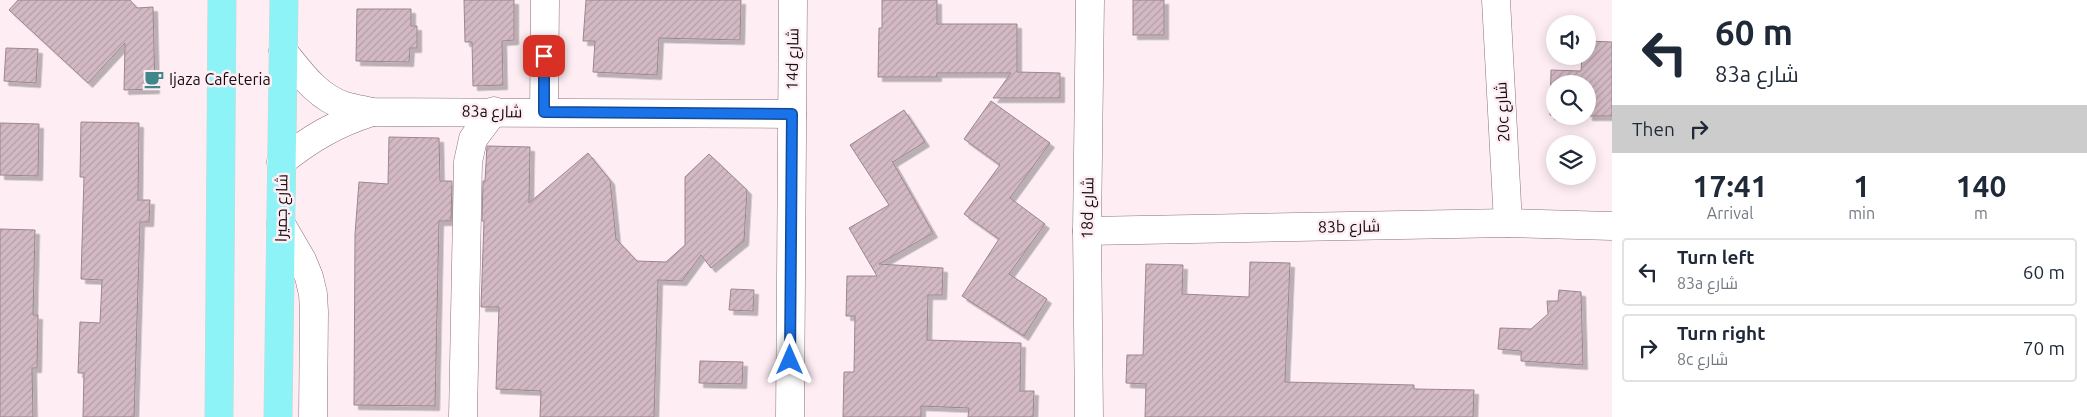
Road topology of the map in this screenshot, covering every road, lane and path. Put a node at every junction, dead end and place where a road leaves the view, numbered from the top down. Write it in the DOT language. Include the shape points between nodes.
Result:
graph roads {
  1 [pos="222,0"];
  2 [pos="284,0"];
  3 [pos="545,0"];
  4 [pos="793,0"];
  5 [pos="1090,0"];
  6 [pos="1496,0"];
  7 [pos="283,51"];
  8 [pos="494,111"];
  9 [pos="372,112"];
  10 [pos="544,112"];
  11 [pos="792,114"];
  12 [pos="281,162"];
  13 [pos="1508,223"];
  14 [pos="281,224"];
  15 [pos="1612,226"];
  16 [pos="1086,232"];
  17 [pos="219,417"];
  18 [pos="278,417"];
  19 [pos="313,417"];
  20 [pos="463,417"];
  21 [pos="790,417"];
  22 [pos="1089,417"];
  1 -- 17 [label="main road"];
  2 -- 7 [label="main road, شارع جميرا"];
  3 -- 10 [label="street"];
  4 -- 11 [label="street, 14d شارع"];
  5 -- 16 [label="street, 18d شارع"];
  6 -- 13 [label="street, 20c شارع"];
  7 -- 9 [label="street, 83a شارع" via="312,85 330,99"];
  7 -- 12 [label="main road, شارع جميرا"];
  8 -- 9 [label="street, 83a شارع"];
  8 -- 10 [label="street, 83a شارع"];
  8 -- 20 [label="street" via="473,139 468,162"];
  9 -- 12 [label="street, 83a شارع" via="332,126"];
  10 -- 11 [label="street, 83a شارع"];
  11 -- 21 [label="street, 14d شارع"];
  12 -- 14 [label="main road, شارع جميرا"];
  13 -- 15 [label="street, 83b شارع"];
  13 -- 16 [label="street, 83b شارع"];
  14 -- 18 [label="main road, شارع جميرا"];
  14 -- 19 [label="street" via="302,260 313,294"];
  16 -- 22 [label="street, 18d شارع"];
}
